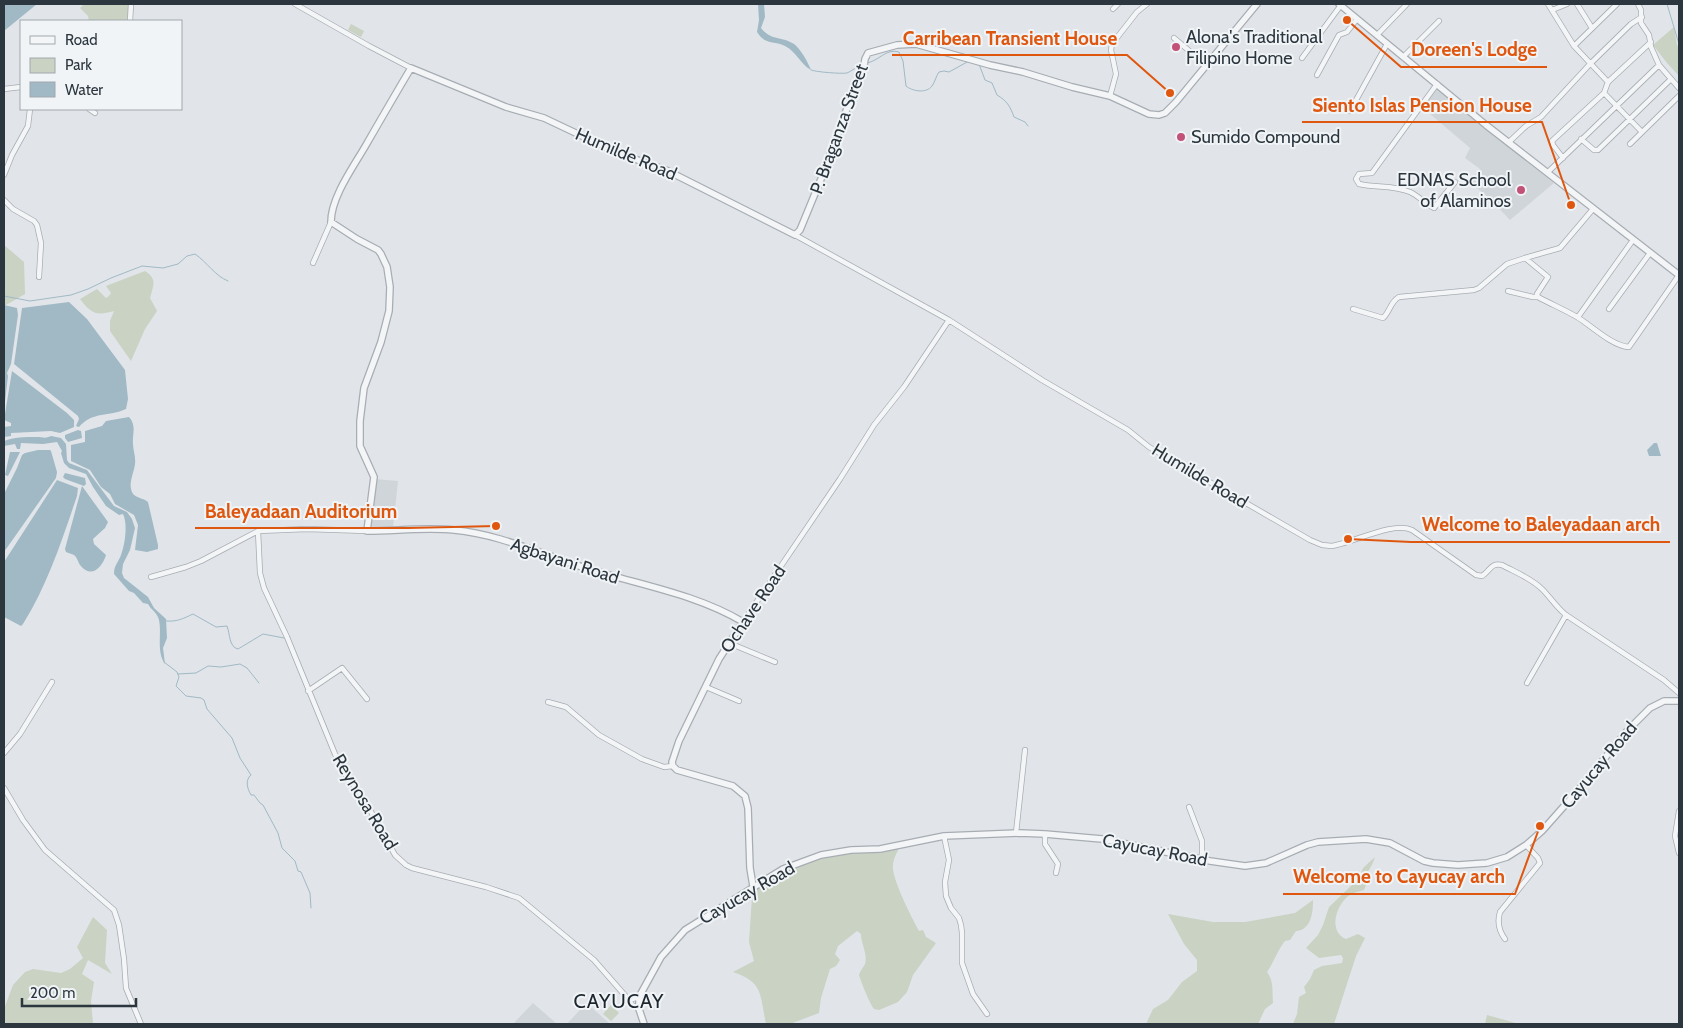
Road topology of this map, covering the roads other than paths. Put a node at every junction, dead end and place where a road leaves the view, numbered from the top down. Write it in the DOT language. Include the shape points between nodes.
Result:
graph roads {
  1 [pos="131,4"];
  2 [pos="295,4"];
  3 [pos="1118,4"];
  4 [pos="1146,4"];
  5 [pos="1258,4"];
  6 [pos="1340,4"];
  7 [pos="1407,4"];
  8 [pos="1548,4"];
  9 [pos="1567,4"];
  10 [pos="1577,4"];
  11 [pos="1616,4"];
  12 [pos="1638,4"];
  13 [pos="306,6"];
  14 [pos="1113,9"];
  15 [pos="1552,10"];
  16 [pos="1642,16"];
  17 [pos="1357,19"];
  18 [pos="130,20"];
  19 [pos="1439,21"];
  20 [pos="1592,28"];
  21 [pos="1377,35"];
  22 [pos="1174,38"];
  23 [pos="1651,42"];
  24 [pos="1387,44"];
  25 [pos="1574,46"];
  26 [pos="1403,57"];
  27 [pos="1302,58"];
  28 [pos="1590,64"];
  29 [pos="1206,65"];
  30 [pos="1658,65"];
  31 [pos="411,68"];
  32 [pos="1317,74"];
  33 [pos="1671,79"];
  34 [pos="1608,82"];
  35 [pos="1437,84"];
  36 [pos="20,88"];
  37 [pos="1679,88"];
  38 [pos="4,89"];
  39 [pos="1604,93"];
  40 [pos="1110,96"];
  41 [pos="1679,96"];
  42 [pos="1616,106"];
  43 [pos="30,110"];
  44 [pos="90,110"];
  45 [pos="1350,111"];
  46 [pos="95,113"];
  47 [pos="1629,120"];
  48 [pos="1642,132"];
  49 [pos="1581,139"];
  50 [pos="1509,142"];
  51 [pos="1630,144"];
  52 [pos="1564,158"];
  53 [pos="1548,172"];
  54 [pos="4,175"];
  55 [pos="1456,182"];
  56 [pos="4,200"];
  57 [pos="1593,208"];
  58 [pos="331,222"];
  59 [pos="795,234"];
  60 [pos="1633,240"];
  61 [pos="1650,253"];
  62 [pos="1525,258"];
  63 [pos="313,263"];
  64 [pos="1679,275"];
  65 [pos="39,277"];
  66 [pos="1508,291"];
  67 [pos="1537,297"];
  68 [pos="1353,309"];
  69 [pos="1609,309"];
  70 [pos="1578,317"];
  71 [pos="949,320"];
  72 [pos="367,531"];
  73 [pos="258,532"];
  74 [pos="151,577"];
  75 [pos="1566,615"];
  76 [pos="743,622"];
  77 [pos="729,643"];
  78 [pos="775,662"];
  79 [pos="52,682"];
  80 [pos="1526,683"];
  81 [pos="706,687"];
  82 [pos="308,691"];
  83 [pos="1679,692"];
  84 [pos="366,698"];
  85 [pos="1679,701"];
  86 [pos="548,702"];
  87 [pos="739,702"];
  88 [pos="1025,750"];
  89 [pos="4,753"];
  90 [pos="672,766"];
  91 [pos="4,788"];
  92 [pos="1188,807"];
  93 [pos="1679,811"];
  94 [pos="1016,833"];
  95 [pos="1045,834"];
  96 [pos="944,836"];
  97 [pos="1526,845"];
  98 [pos="1679,853"];
  99 [pos="1202,859"];
  100 [pos="1056,873"];
  101 [pos="753,886"];
  102 [pos="1505,939"];
  103 [pos="639,997"];
  104 [pos="629,1000"];
  105 [pos="639,1009"];
  106 [pos="987,1014"];
  107 [pos="141,1024"];
  108 [pos="644,1024"];
  1 -- 18 [label="street"];
  2 -- 13 [label="street, Humilde Road"];
  3 -- 14 [label="street"];
  4 -- 40 [label="street" via="1112,44 1116,74"];
  5 -- 29 [label="street"];
  6 -- 17 [label="street"];
  6 -- 27 [label="street"];
  7 -- 21 [label="street"];
  8 -- 15 [label="street"];
  9 -- 15 [label="street"];
  10 -- 20 [label="street"];
  11 -- 20 [label="street"];
  12 -- 16 [label="street"];
  13 -- 31 [label="street, Humilde Road"];
  15 -- 25 [label="street"];
  16 -- 23 [label="street" via="1641,23"];
  16 -- 28 [label="street"];
  17 -- 21 [label="street"];
  17 -- 32 [label="street" via="1347,32 1339,36"];
  19 -- 26 [label="street"];
  20 -- 25 [label="street"];
  21 -- 24 [label="street"];
  22 -- 29 [label="street"];
  23 -- 30 [label="street"];
  23 -- 34 [label="street"];
  24 -- 26 [label="street"];
  24 -- 45 [label="street"];
  25 -- 28 [label="street"];
  26 -- 35 [label="street"];
  28 -- 34 [label="street"];
  28 -- 50 [label="street" via="1544,114"];
  29 -- 40 [label="street, P. Braganza Street" via="1176,102 1159,115 1143,112"];
  30 -- 33 [label="street"];
  30 -- 42 [label="street"];
  31 -- 58 [label="street" via="340,192"];
  31 -- 59 [label="street, Humilde Road" via="506,107 544,118 618,153 666,170"];
  33 -- 37 [label="street"];
  33 -- 47 [label="street"];
  34 -- 39 [label="street"];
  35 -- 50 [label="street"];
  35 -- 55 [label="street" via="1372,173 1359,174 1356,179 1359,184 1394,186 1412,193 1434,208"];
  36 -- 38 [label="street"];
  39 -- 42 [label="street"];
  39 -- 52 [label="street" via="1552,141"];
  40 -- 59 [label="street, P. Braganza Street" via="916,44 897,45 870,53 866,55 808,211"];
  41 -- 48 [label="street"];
  42 -- 47 [label="street"];
  42 -- 49 [label="street"];
  43 -- 54 [label="street" via="28,126"];
  44 -- 46 [label="street"];
  47 -- 48 [label="street"];
  47 -- 49 [label="street" via="1596,151"];
  48 -- 51 [label="street"];
  49 -- 52 [label="street"];
  50 -- 53 [label="street"];
  52 -- 53 [label="street"];
  53 -- 57 [label="street"];
  56 -- 65 [label="street" via="37,225 41,243"];
  57 -- 60 [label="street"];
  57 -- 62 [label="street" via="1560,248"];
  58 -- 63 [label="street"];
  58 -- 72 [label="street" via="382,254 390,287 389,311 364,388 360,421 360,446 374,477"];
  59 -- 71 [label="street, Humilde Road"];
  60 -- 61 [label="street"];
  60 -- 70 [label="street"];
  61 -- 64 [label="street"];
  61 -- 69 [label="street"];
  62 -- 67 [label="street" via="1548,278"];
  62 -- 68 [label="street" via="1507,264 1474,290 1397,298 1383,318"];
  64 -- 70 [label="street" via="1629,347 1606,338"];
  66 -- 67 [label="street"];
  67 -- 70 [label="street"];
  71 -- 75 [label="street, Humilde Road" via="1128,430 1149,447 1310,540 1327,546 1406,528 1476,575 1482,576 1498,564 1529,580"];
  71 -- 76 [label="street, Ochave Road"];
  72 -- 73 [label="street, Agbayani Road" via="307,529"];
  72 -- 76 [label="street, Agbayani Road" via="454,530 491,538 684,596"];
  73 -- 74 [label="street, Agbayani Road" via="201,561"];
  73 -- 82 [label="street, Reynosa Road" via="261,579"];
  75 -- 80 [label="street"];
  75 -- 83 [label="street"];
  76 -- 77 [label="street, Ochave Road"];
  77 -- 78 [label="street"];
  77 -- 81 [label="street, Ochave Road"];
  79 -- 89 [label="street" via="20,734"];
  81 -- 87 [label="street"];
  81 -- 90 [label="street, Ochave Road" via="674,755"];
  82 -- 84 [label="street" via="342,668"];
  82 -- 104 [label="street, Reynosa Road" via="338,763 400,860 424,872 486,886 519,898 594,960"];
  85 -- 97 [label="street, Cayucay Road" via="1664,701 1644,713 1553,819"];
  86 -- 90 [label="street" via="570,709 607,741 664,768"];
  88 -- 94 [label="street"];
  90 -- 101 [label="street" via="681,772 734,786 745,796"];
  91 -- 107 [label="street" via="45,850 114,910 119,924 126,988"];
  92 -- 99 [label="street" via="1202,841"];
  93 -- 98 [label="street" via="1675,836"];
  94 -- 95 [label="street, Cayucay Road"];
  94 -- 96 [label="street, Cayucay Road"];
  95 -- 99 [label="street, Cayucay Road" via="1102,839"];
  95 -- 100 [label="street" via="1045,844 1058,864"];
  96 -- 101 [label="street, Cayucay Road" via="880,849 821,855 783,869"];
  96 -- 106 [label="street" via="949,860 946,896 961,925 962,962 972,992"];
  97 -- 99 [label="street, Cayucay Road" via="1498,860 1458,865 1424,861 1390,843 1366,840 1318,842 1259,865"];
  97 -- 102 [label="street" via="1540,863 1500,912 1499,926"];
  101 -- 103 [label="street, Cayucay Road" via="685,930 661,957"];
  103 -- 104 [label="street"];
  103 -- 105 [label="street, Cayucay Road"];
  104 -- 105 [label="street, Reynosa Road"];
  105 -- 108 [label="street, Cayucay Road"];
}
